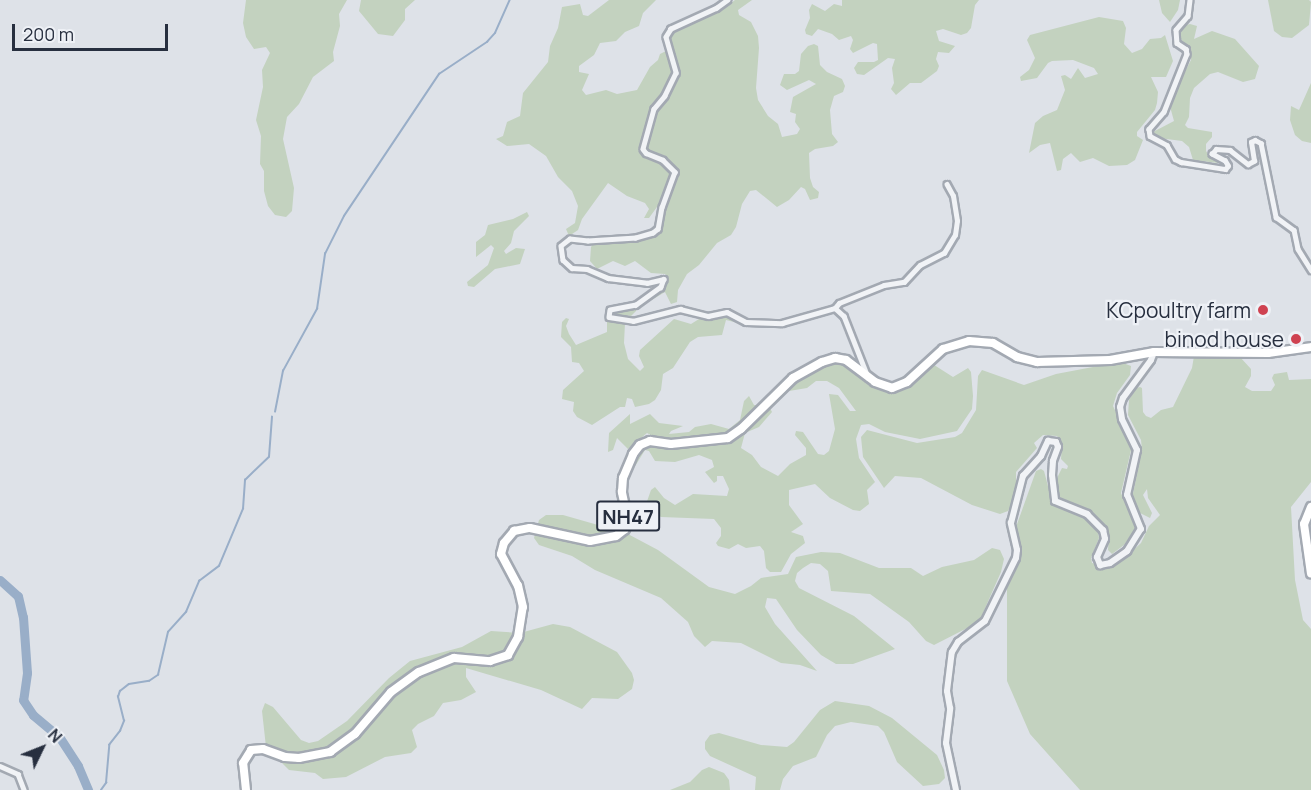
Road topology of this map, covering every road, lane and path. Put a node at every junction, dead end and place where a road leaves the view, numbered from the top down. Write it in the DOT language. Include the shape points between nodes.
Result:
graph roads {
  1 [pos="728,0"];
  2 [pos="1190,0"];
  3 [pos="947,185"];
  4 [pos="1311,270"];
  5 [pos="835,308"];
  6 [pos="1311,347"];
  7 [pos="1154,352"];
  8 [pos="868,377"];
  9 [pos="1311,507"];
  10 [pos="1311,574"];
  11 [pos="0,766"];
  12 [pos="24,790"];
  13 [pos="246,790"];
  14 [pos="956,790"];
  1 -- 5 [label="street" via="671,29 666,37 676,72 654,109 643,149 663,160 675,173 658,228 636,238 568,239 562,244 561,255 570,267 591,270 606,278 647,283 664,279 661,287 636,305 609,311 612,318 633,321 686,309 708,316 727,312 746,322 777,323"];
  2 -- 4 [label="street" via="1188,16 1176,30 1177,43 1187,54 1164,111 1149,129 1150,136 1167,145 1181,162 1225,169 1225,161 1212,154 1216,148 1230,150 1248,164 1254,161 1251,142 1261,143 1276,217 1294,230 1298,249"];
  3 -- 5 [label="street" via="953,196 957,225 944,253 920,265 904,282 884,285"];
  5 -- 8 [label="street" via="844,316"];
  6 -- 7 [label="highway, NH47" via="1268,353"];
  7 -- 8 [label="highway, NH47" via="1110,360 1037,362 993,344 969,341 943,349 899,386 887,387"];
  7 -- 14 [label="street" via="1120,406 1137,450 1127,495 1141,529 1127,551 1101,565 1097,557 1105,539 1103,530 1087,514 1055,501 1052,475 1056,442 1048,441 1041,456 1023,476 1011,523 1016,558 983,625 958,642 952,652 946,743"];
  8 -- 13 [label="highway, NH47" via="851,363 835,358 793,378 728,438 642,443 623,478 628,521 620,534 590,541 525,527 506,539 501,554 518,586 523,607 517,640 508,655 490,661 454,658 419,672 387,695 349,740 324,755 291,758 263,749 251,750 243,762"];
  9 -- 10 [label="highway" via="1304,524"];
  11 -- 12 [label="street" via="18,774"];
}
